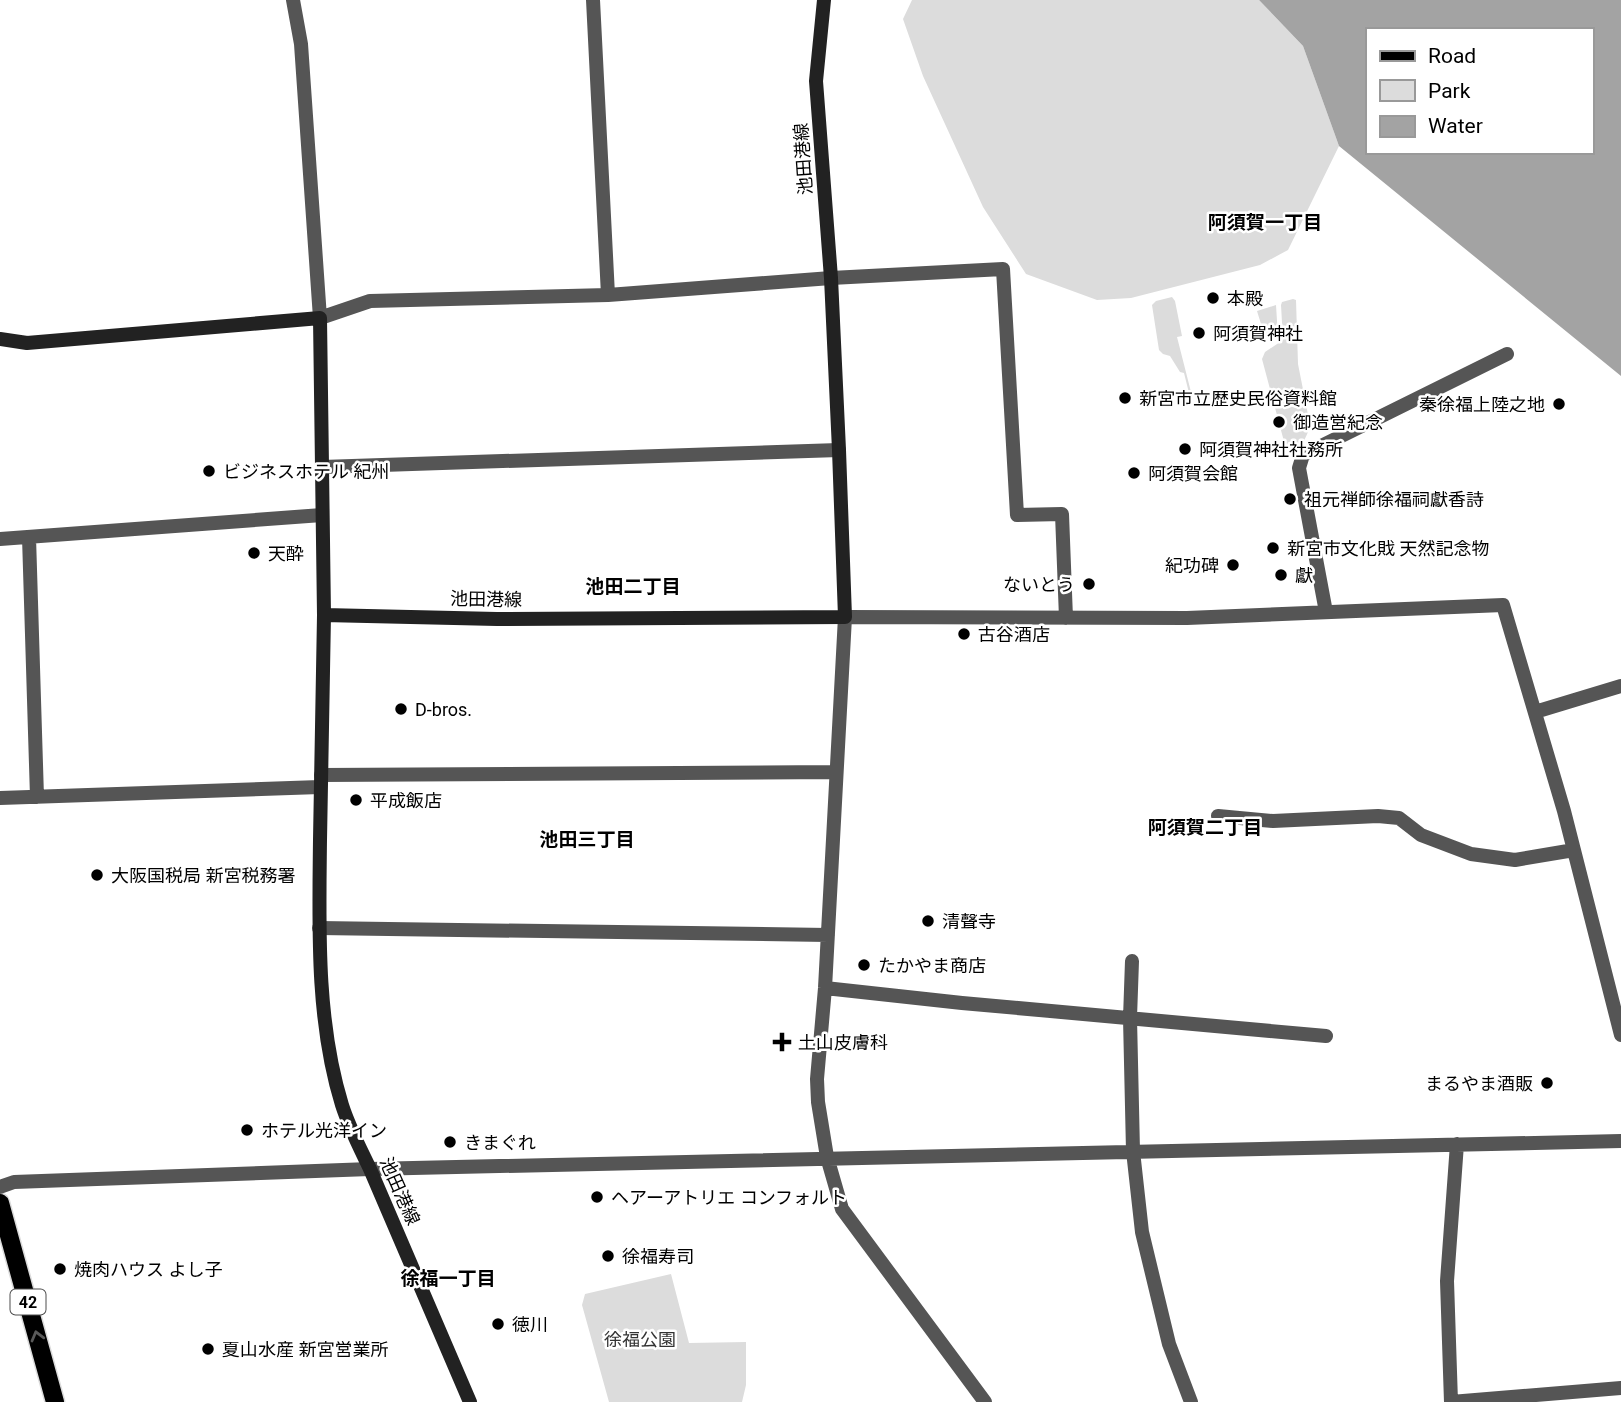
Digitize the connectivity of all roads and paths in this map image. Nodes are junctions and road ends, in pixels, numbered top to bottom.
1 (293, 0) edge
2 (593, 0) edge
3 (824, 0) edge
4 (831, 278) junction
5 (608, 295) junction
6 (320, 318) junction
7 (0, 339) edge
8 (1507, 354) dead end
9 (839, 450) junction
10 (322, 467) junction
11 (322, 515) junction
12 (29, 537) junction
13 (0, 539) edge
14 (1325, 612) junction
15 (324, 615) junction
16 (845, 617) junction
17 (1066, 618) junction
18 (1621, 686) edge
19 (1535, 712) junction
20 (836, 772) junction
21 (321, 781) junction
22 (37, 797) junction
23 (0, 798) edge
24 (1217, 816) dead end
25 (1574, 849) junction
26 (319, 928) junction
27 (828, 935) junction
28 (1132, 961) dead end
29 (825, 988) junction
30 (1130, 1018) junction
31 (1621, 1035) edge
32 (1326, 1037) dead end
33 (1621, 1141) edge
34 (1458, 1144) junction
35 (1133, 1151) junction
36 (827, 1157) junction
37 (370, 1169) junction
38 (0, 1187) edge
39 (0, 1203) edge
40 (1621, 1388) edge
41 (55, 1402) edge
42 (470, 1402) edge
43 (985, 1402) edge
44 (1191, 1402) edge

1 - 6 street
2 - 5 street
3 - 4 main road, 池田港線
4 - 5 street
4 - 9 main road, 池田港線
4 - 17 street
5 - 6 street
6 - 7 main road
6 - 10 main road
8 - 14 street
9 - 10 street
9 - 16 main road, 池田港線
10 - 11 main road
11 - 12 street
11 - 15 main road
12 - 13 street
12 - 22 street
14 - 17 street
14 - 19 street
15 - 16 main road, 池田港線
15 - 21 main road, 池田港線
16 - 17 street
16 - 20 street
18 - 19 street
19 - 25 street
20 - 21 street
20 - 27 street
21 - 22 street
21 - 26 main road, 池田港線
22 - 23 street
24 - 25 street
25 - 31 street
26 - 27 street
26 - 37 main road, 池田港線
27 - 29 street
28 - 30 street
29 - 30 street
29 - 36 street
30 - 32 street
30 - 35 street
33 - 34 street
34 - 35 street
34 - 40 street
35 - 36 street
35 - 44 street
36 - 37 street
36 - 43 street
37 - 38 street
37 - 42 main road, 池田港線
41 -> 39 main road, 42

